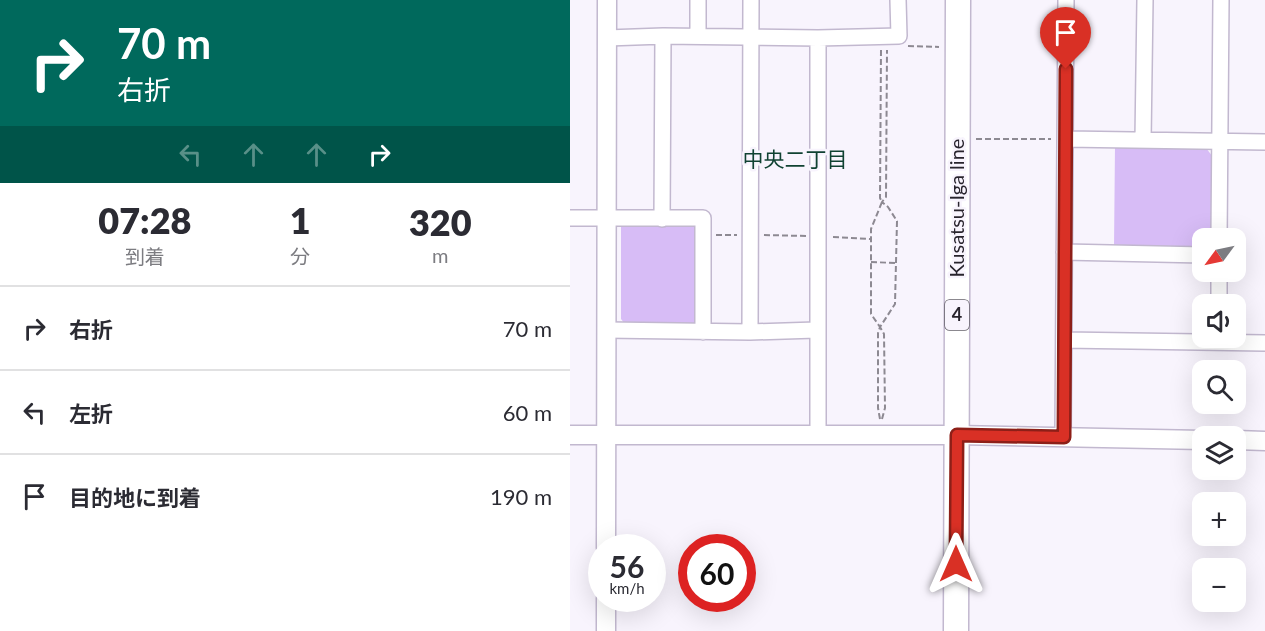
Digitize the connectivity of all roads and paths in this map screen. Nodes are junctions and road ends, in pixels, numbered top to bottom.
1 (607, 0) edge
2 (698, 0) edge
3 (751, 0) edge
4 (898, 0) edge
5 (958, 0) edge
6 (1066, 0) edge
7 (1145, 0) edge
8 (1221, 0) edge
9 (663, 36) junction
10 (698, 36) junction
11 (891, 36) junction
12 (750, 37) junction
13 (607, 38) junction
14 (818, 38) junction
15 (946, 47) dead end
16 (968, 139) dead end
17 (1066, 139) junction
18 (1143, 140) junction
19 (1220, 141) junction
20 (1265, 142) edge
21 (882, 202) junction
22 (570, 218) edge
23 (606, 218) junction
24 (662, 219) junction
25 (1219, 228) edge
26 (818, 237) junction
27 (871, 239) junction
28 (1064, 252) junction
29 (1192, 255) edge
30 (871, 262) junction
31 (896, 263) junction
32 (880, 327) junction
33 (606, 330) junction
34 (816, 330) junction
35 (703, 332) junction
36 (750, 332) junction
37 (1064, 340) junction
38 (1192, 340) edge
39 (1246, 342) edge
40 (1265, 343) edge
41 (570, 435) edge
42 (818, 435) junction
43 (957, 435) junction
44 (606, 436) junction
45 (1064, 437) junction
46 (1192, 440) edge
47 (1246, 440) edge
48 (1265, 441) edge
49 (606, 534) edge
50 (606, 612) edge
51 (606, 631) edge
52 (956, 631) edge

1 - 13 street
2 - 10 street
3 - 12 street
4 - 11 street
5 - 43 main road, Kusatsu-Iga line / 4
6 - 17 street
7 - 18 street
8 - 19 street
9 - 10 street
9 - 13 street
9 - 24 street
10 - 12 street
11 - 14 street
11 - 15 path
11 - 21 path
11 - 21 path
12 - 14 street
12 - 36 street
13 - 23 street
14 - 26 street
16 - 17 path
17 - 18 street
17 - 28 street
18 - 19 street
19 - 20 street
19 - 25 street
21 - 27 path
21 - 31 path
22 - 23 street
23 - 24 street
23 - 33 street
24 - 35 street
26 - 27 path
26 - 34 street
27 - 30 path
28 - 29 street
28 - 37 street
30 - 31 path
30 - 32 path
31 - 32 path
32 - 32 path
33 - 35 street
33 - 44 street
34 - 36 street
34 - 42 street
35 - 36 street
37 - 38 street
37 - 45 street
39 - 40 street
41 - 44 street
42 - 43 street
42 - 44 street
43 - 45 street
43 - 52 main road, Kusatsu-Iga line / 4
44 - 49 street
45 - 46 street
47 - 48 street
50 - 51 street

